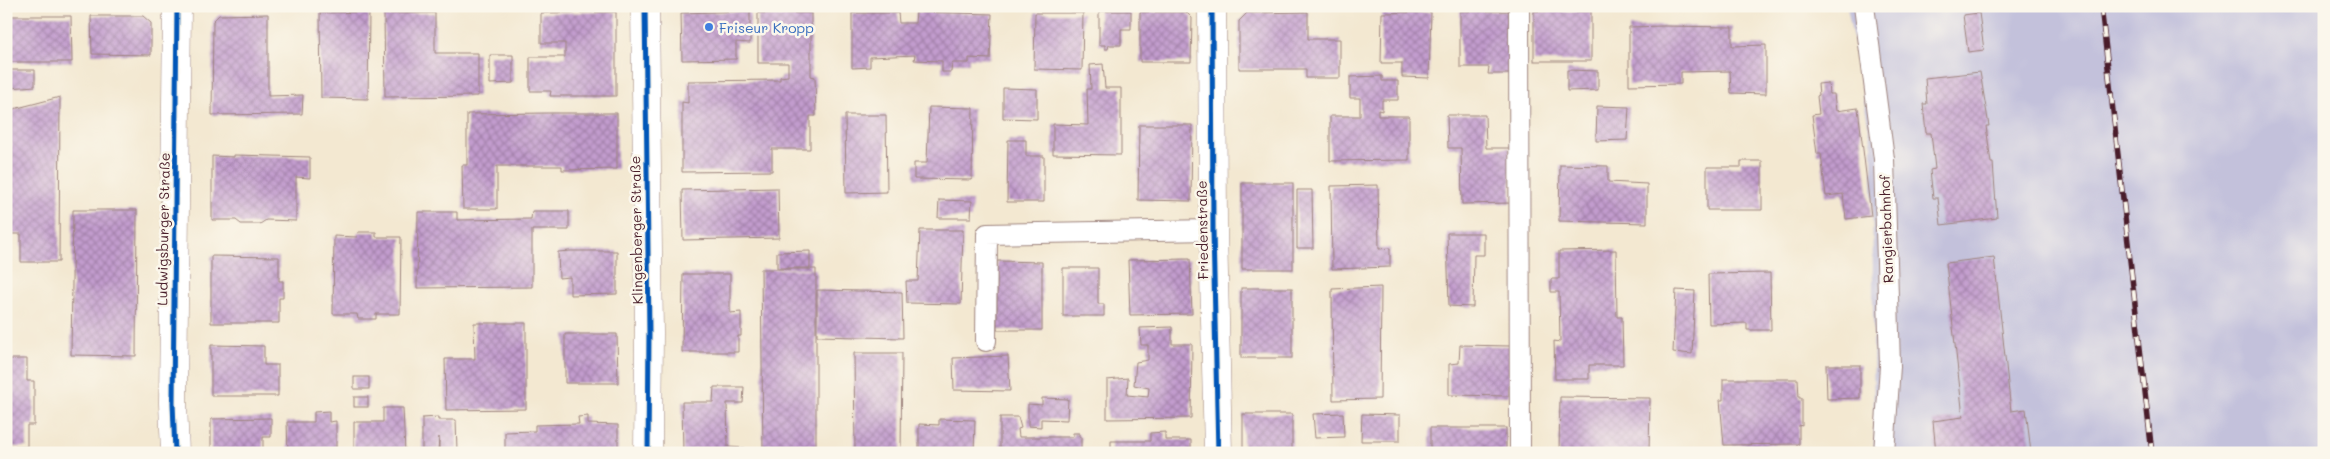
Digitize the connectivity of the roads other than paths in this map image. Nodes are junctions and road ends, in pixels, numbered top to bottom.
1 (177, 6) edge
2 (645, 6) edge
3 (1212, 6) edge
4 (1519, 6) edge
5 (1864, 6) edge
6 (1213, 230) junction
7 (986, 341) dead end
8 (175, 453) edge
9 (648, 453) edge
10 (1218, 453) edge
11 (1520, 453) edge
12 (1884, 453) edge

1 - 8 street, Ludwigsburger Straße
2 - 9 street, Klingenberger Straße
3 - 6 street, Friedenstraße
4 - 11 lane
5 - 12 lane, Rangierbahnhof
6 - 7 lane, Friedenstraße
6 - 10 street, Friedenstraße

